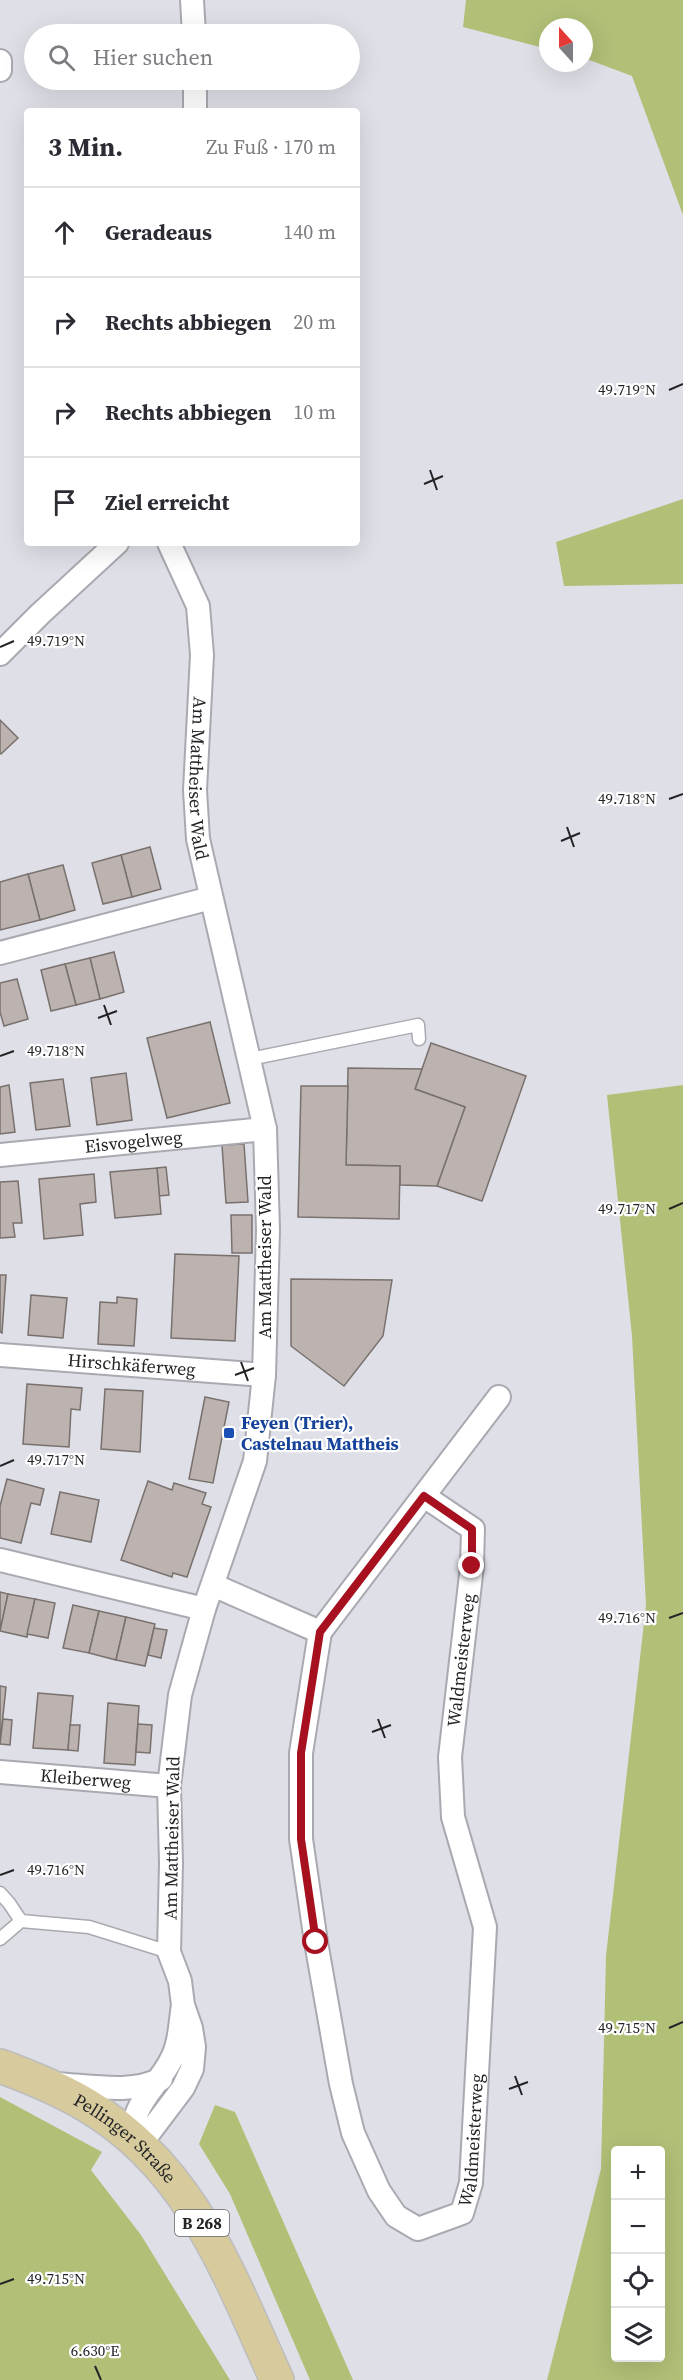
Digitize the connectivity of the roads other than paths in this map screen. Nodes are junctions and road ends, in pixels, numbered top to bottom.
1 (192, 0) edge
2 (193, 24) edge
3 (0, 61) edge
4 (0, 70) edge
5 (195, 90) edge
6 (195, 108) edge
7 (114, 546) edge
8 (170, 546) edge
9 (0, 654) edge
10 (211, 898) junction
11 (0, 953) edge
12 (419, 1039) dead end
13 (250, 1059) junction
14 (265, 1129) junction
15 (0, 1155) edge
16 (0, 1355) edge
17 (264, 1375) junction
18 (499, 1397) dead end
19 (424, 1496) junction
20 (0, 1560) edge
21 (213, 1585) junction
22 (204, 1609) junction
23 (320, 1632) junction
24 (0, 1772) edge
25 (169, 1786) junction
26 (0, 1893) edge
27 (21, 1921) junction
28 (0, 1939) edge
29 (169, 1952) junction
30 (183, 2006) junction
31 (0, 2066) edge
32 (161, 2079) junction
33 (43, 2083) junction
34 (140, 2145) junction
35 (277, 2380) edge

1 - 2 street
3 - 4 street
5 - 6 street
7 - 9 street
8 - 10 street, Am Mattheiser Wald
10 - 11 street
10 - 13 street, Am Mattheiser Wald
12 - 13 lane
13 - 14 street, Am Mattheiser Wald
14 - 15 street, Eisvogelweg
14 - 17 street, Am Mattheiser Wald
16 - 17 street, Hirschkäferweg
17 - 21 street, Am Mattheiser Wald
18 - 19 street, Waldmeisterweg
19 - 23 street, Waldmeisterweg
19 - 23 street, Waldmeisterweg
20 - 22 street
21 - 22 street, Am Mattheiser Wald
21 - 23 street
22 - 25 street, Am Mattheiser Wald
24 - 25 street, Kleiberweg
25 - 29 street, Am Mattheiser Wald
26 - 27 lane
27 - 28 lane
27 - 29 lane
29 - 30 street, Am Mattheiser Wald
30 - 32 street, Am Mattheiser Wald
30 - 34 street, Am Mattheiser Wald
31 - 33 main road, Pellinger Straße / B 268
32 - 33 street
32 - 34 street, Am Mattheiser Wald
33 - 34 main road, Pellinger Straße / B 268
34 - 35 main road, Pellinger Straße / B 268

